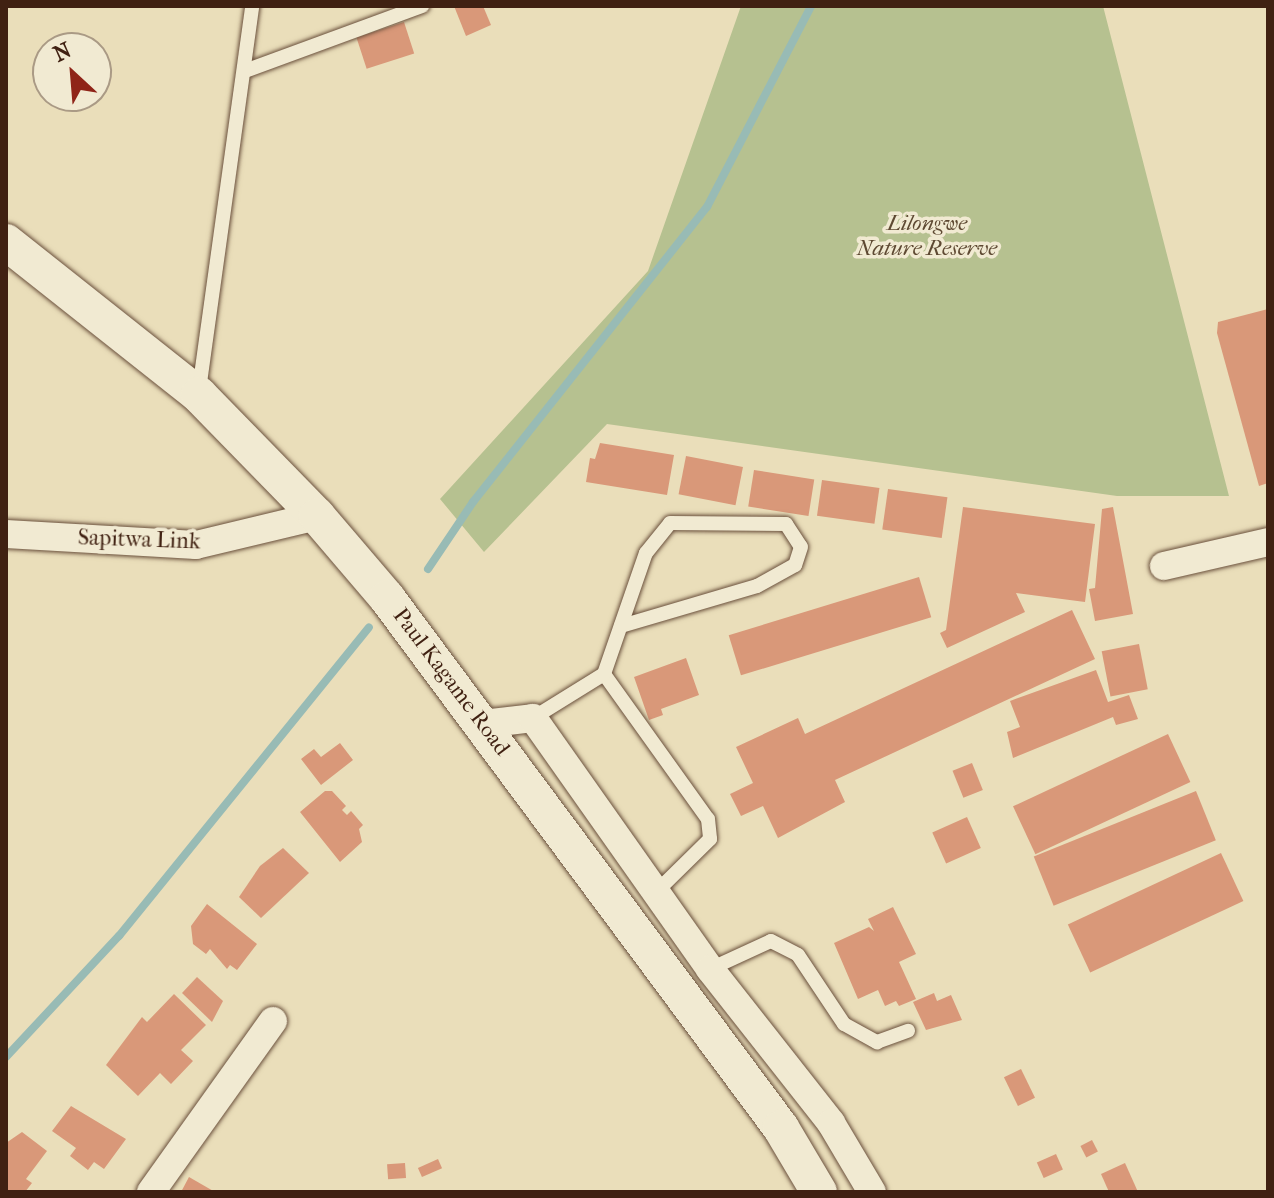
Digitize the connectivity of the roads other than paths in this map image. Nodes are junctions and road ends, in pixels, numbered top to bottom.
1 (252, 6) edge
2 (422, 6) edge
3 (245, 71) junction
4 (6, 242) edge
5 (199, 395) junction
6 (317, 516) junction
7 (6, 534) edge
8 (1268, 542) edge
9 (1164, 566) dead end
10 (621, 626) junction
11 (604, 674) junction
12 (533, 718) junction
13 (483, 724) junction
14 (655, 893) junction
15 (710, 969) junction
16 (273, 1021) dead end
17 (908, 1031) dead end
18 (151, 1192) edge
19 (819, 1192) edge
20 (872, 1192) edge

1 - 3 lane
2 - 3 lane
3 - 5 lane
4 - 5 street, Paul Kagame Road
5 - 6 street, Paul Kagame Road
6 - 7 street, Sapitwa Link
6 - 13 street, Paul Kagame Road
8 - 9 street
10 - 10 lane
10 - 11 lane
11 - 12 lane
11 - 14 lane
12 - 13 street
12 - 14 street
13 - 19 street, Paul Kagame Road
14 - 15 street
15 - 17 lane
15 - 20 street
16 - 18 street

